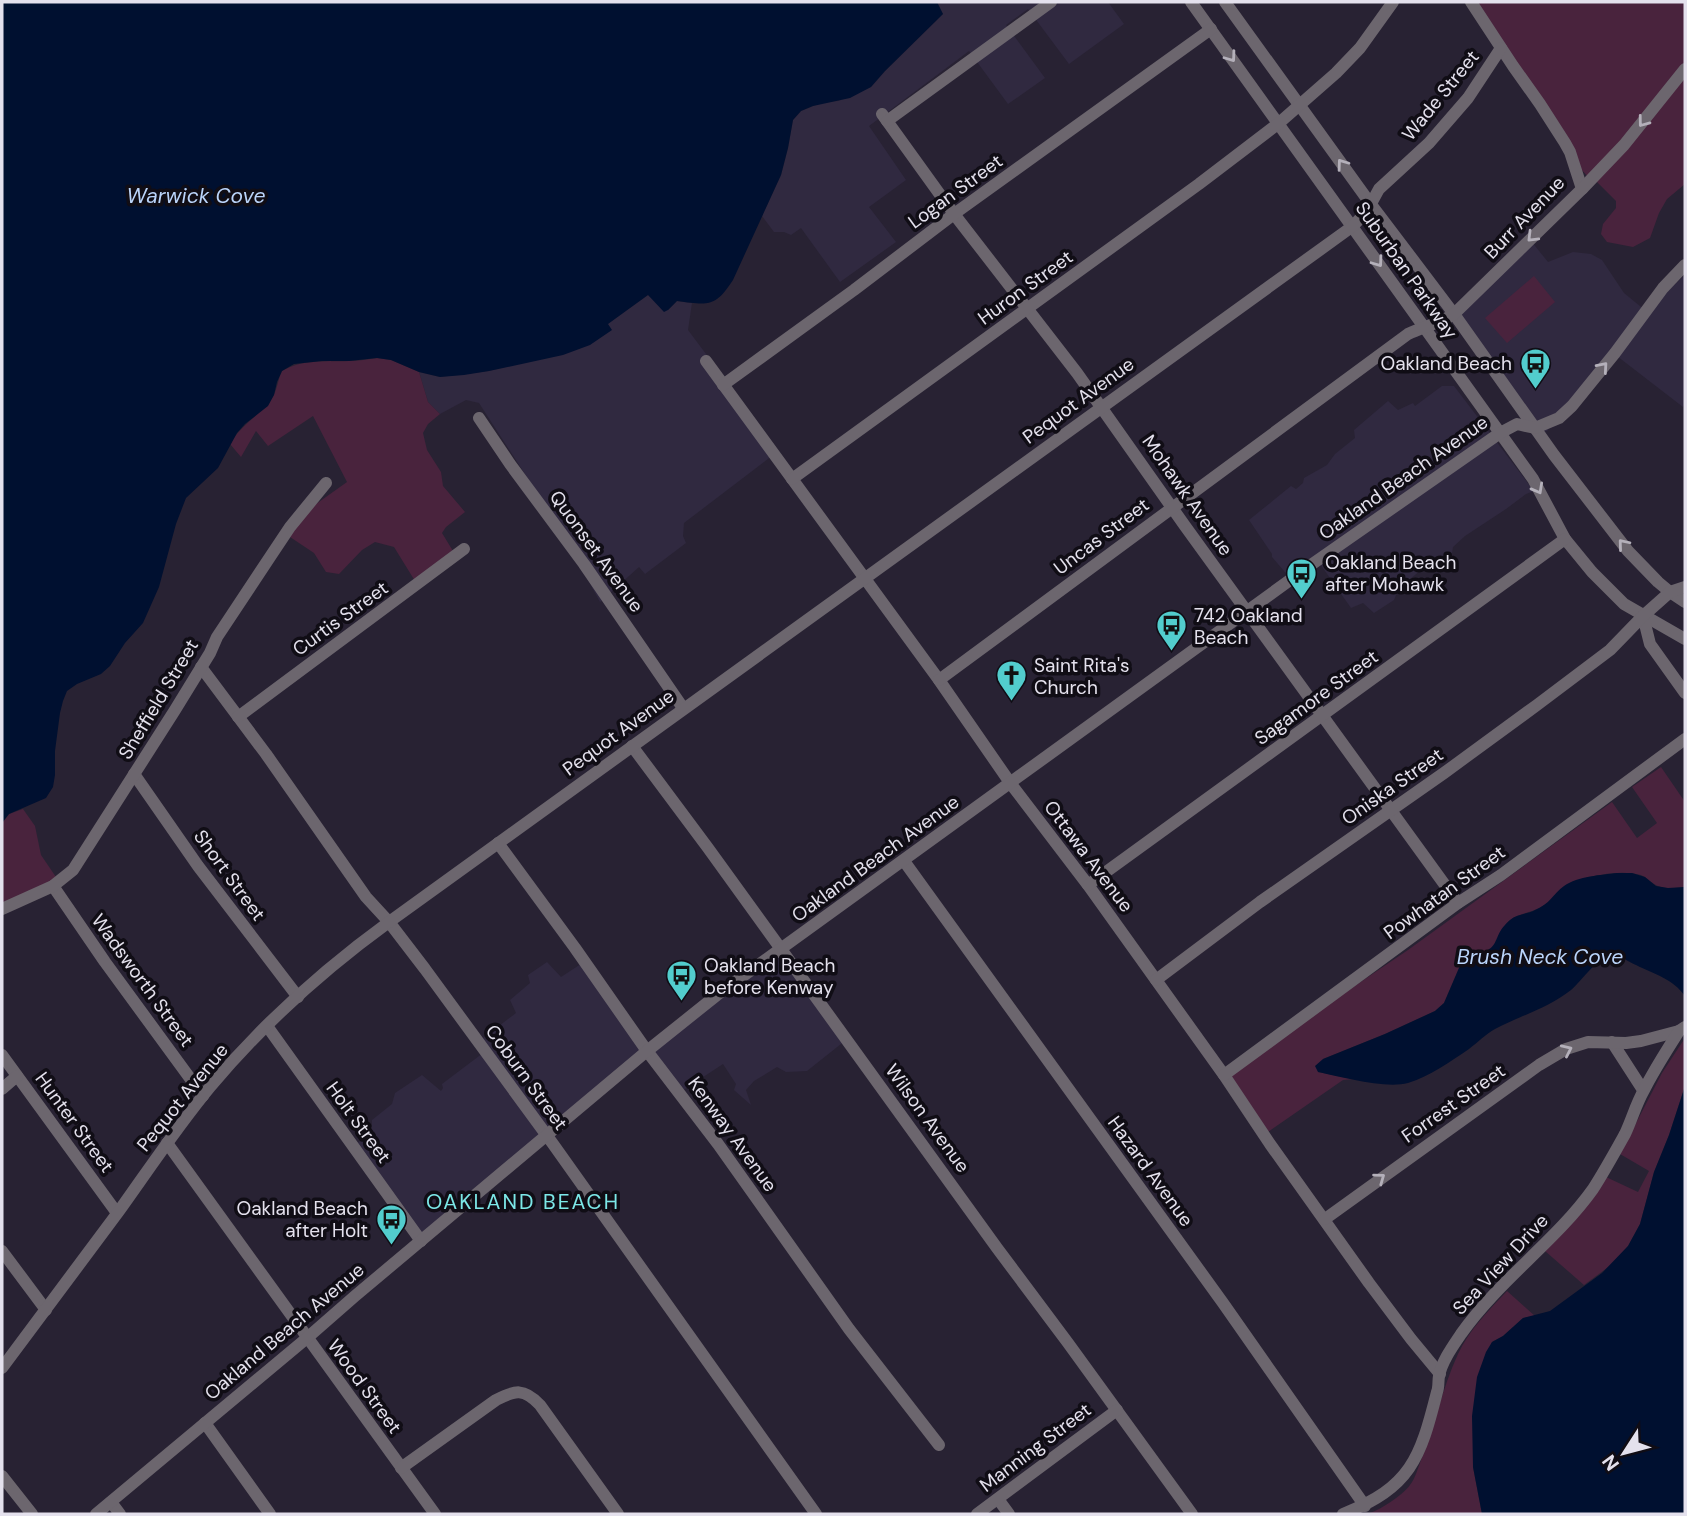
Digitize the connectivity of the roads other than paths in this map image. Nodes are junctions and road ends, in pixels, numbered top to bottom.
1 (1051, 2) edge
2 (1191, 2) edge
3 (1393, 2) edge
4 (1471, 2) edge
5 (1229, 3) edge
6 (1211, 29) junction
7 (1501, 48) junction
8 (1685, 69) edge
9 (1300, 105) junction
10 (1279, 124) junction
11 (1582, 190) junction
12 (1370, 203) junction
13 (954, 214) junction
14 (1353, 226) junction
15 (1685, 265) edge
16 (1028, 309) junction
17 (1454, 314) junction
18 (1424, 327) junction
19 (706, 361) dead end
20 (723, 385) junction
21 (1101, 407) junction
22 (479, 418) dead end
23 (1535, 428) junction
24 (1500, 433) junction
25 (792, 479) junction
26 (326, 483) dead end
27 (1172, 506) junction
28 (1565, 539) junction
29 (464, 550) dead end
30 (864, 579) junction
31 (1685, 587) edge
32 (1670, 592) junction
33 (1685, 602) edge
34 (1248, 611) junction
35 (1643, 616) junction
36 (1685, 639) edge
37 (201, 667) junction
38 (939, 680) junction
39 (1685, 693) edge
40 (683, 708) junction
41 (238, 717) junction
42 (1322, 717) junction
43 (1685, 739) edge
44 (632, 746) junction
45 (134, 774) junction
46 (1011, 784) junction
47 (1391, 810) junction
48 (498, 843) junction
49 (904, 861) junction
50 (53, 886) junction
51 (1088, 886) junction
52 (1458, 903) junction
53 (2, 909) edge
54 (389, 922) junction
55 (782, 950) junction
56 (1156, 980) junction
57 (299, 997) junction
58 (267, 1026) junction
59 (1682, 1029) edge
60 (1612, 1042) junction
61 (647, 1051) junction
62 (2, 1055) edge
63 (1224, 1075) junction
64 (17, 1076) junction
65 (2, 1089) edge
66 (1643, 1090) junction
67 (203, 1096) junction
68 (547, 1136) junction
69 (167, 1143) junction
70 (117, 1213) junction
71 (1325, 1219) junction
72 (421, 1241) junction
73 (2, 1251) edge
74 (46, 1310) junction
75 (307, 1338) junction
76 (2, 1368) edge
77 (1440, 1374) junction
78 (1116, 1410) junction
79 (205, 1423) junction
80 (939, 1445) dead end
81 (401, 1468) junction
82 (2, 1476) edge
83 (998, 1499) junction
84 (111, 1502) junction
85 (1365, 1506) junction
86 (32, 1514) edge
87 (96, 1514) edge
88 (120, 1514) edge
89 (270, 1514) edge
90 (435, 1514) edge
91 (618, 1514) edge
92 (816, 1514) edge
93 (977, 1514) edge
94 (1009, 1514) edge
95 (1192, 1514) edge
96 (1343, 1514) edge

1 - 13 street, Mohawk Avenue
2 - 6 street, Suburban Parkway
3 - 9 street, Huron Street
4 - 7 street, Burr Avenue
5 - 9 street, Suburban Parkway
6 -> 10 street, Suburban Parkway
6 - 13 street, Logan Street
7 - 11 street, Burr Avenue
7 - 12 street, Wade Street
8 -> 11 street
9 - 10 street, Huron Street
12 -> 9 street, Suburban Parkway
10 - 14 street, Suburban Parkway
10 - 16 street, Huron Street
11 -> 17 street, Burr Avenue
12 - 14 street, Wade Street
12 - 17 street, Suburban Parkway
13 - 16 street, Mohawk Avenue
13 - 20 street, Logan Street
14 -> 18 street, Suburban Parkway
14 - 21 street, Pequot Avenue
23 -> 15 street, Oakland Beach Avenue
16 - 21 street, Mohawk Avenue
16 - 25 street, Huron Street
17 - 18 street, Burr Avenue
17 - 23 street, Suburban Parkway
18 - 24 street, Suburban Parkway
18 - 27 street, Uncas Street
19 - 20 street, Ottawa Avenue
20 - 25 street, Ottawa Avenue
21 - 27 street, Mohawk Avenue
21 - 30 street, Pequot Avenue
22 - 40 street, Quonset Avenue
23 - 24 street, Oakland Beach Avenue
32 -> 23 street, Suburban Parkway
24 -> 28 street, Suburban Parkway
24 - 34 street, Oakland Beach Avenue
25 - 30 street, Ottawa Avenue
26 - 37 street, Sheffield Street
27 - 34 street, Mohawk Avenue
27 - 38 street, Uncas Street
28 - 35 street, Suburban Parkway
28 - 42 street, Sagamore Street
29 - 41 street, Curtis Street
30 - 38 street, Ottawa Avenue
30 - 40 street, Pequot Avenue
31 - 32 street
32 - 33 street, Suburban Parkway
32 - 35 street, Oniska Street
34 - 42 street, Mohawk Avenue
34 - 46 street, Oakland Beach Avenue
35 - 36 street, Suburban Parkway
35 - 39 street
35 - 47 street, Oniska Street
37 - 41 street, Coburn Street
37 - 45 street, Sheffield Street
38 - 46 street, Ottawa Avenue
40 - 44 street, Pequot Avenue
41 - 54 street, Coburn Street
42 - 47 street, Mohawk Avenue
42 - 51 street, Sagamore Street
43 - 52 street, Powhatan Street
44 - 48 street, Pequot Avenue
44 - 55 street, Wilson Avenue
45 - 50 street, Sheffield Street
45 - 57 street, Short Street
46 - 49 street, Oakland Beach Avenue
46 - 51 street, Ottawa Avenue
47 - 52 street, Mohawk Avenue
47 - 56 street, Oniska Street
48 - 54 street, Pequot Avenue
48 - 61 street, Kenway Avenue
49 - 55 street, Oakland Beach Avenue
49 - 85 street, Hazard Avenue
50 - 53 street, Sheffield Street
50 - 67 street, Wadsworth Street
51 - 56 street, Ottawa Avenue
52 - 63 street, Powhatan Street
54 - 57 street, Pequot Avenue
54 - 68 street, Coburn Street
55 - 61 street, Oakland Beach Avenue
55 - 78 street, Wilson Avenue
56 - 63 street, Ottawa Avenue
57 - 58 street, Pequot Avenue
58 - 67 street, Pequot Avenue
58 - 72 street, Holt Street
59 - 60 street, Forrest Street
59 - 66 street, Sea View Drive
60 - 66 street
71 -> 60 street, Forrest Street
61 - 68 street, Oakland Beach Avenue
61 - 80 street, Kenway Avenue
62 - 64 street, Hunter Street
63 - 71 street, Ottawa Avenue
64 - 65 street
64 - 70 street, Hunter Street
66 - 77 street, Sea View Drive
67 - 69 street, Pequot Avenue
68 - 72 street, Oakland Beach Avenue
68 - 92 street, Coburn Street
69 - 70 street, Pequot Avenue
69 - 75 street, Wood Street
70 - 74 street, Pequot Avenue
71 - 77 street, Ottawa Avenue
72 - 75 street, Oakland Beach Avenue
73 - 74 street
74 - 76 street, Pequot Avenue
75 - 79 street, Oakland Beach Avenue
75 - 81 street, Wood Street
77 - 85 street, Sea View Drive
78 - 83 street, Manning Street
78 - 95 street, Wilson Avenue
79 - 84 street, Oakland Beach Avenue
79 - 89 street
81 - 90 street, Wood Street
81 - 91 street
82 - 86 street
83 - 93 street, Manning Street
83 - 94 street
84 - 87 street, Oakland Beach Avenue
84 - 88 street
85 - 96 street, Sea View Drive

